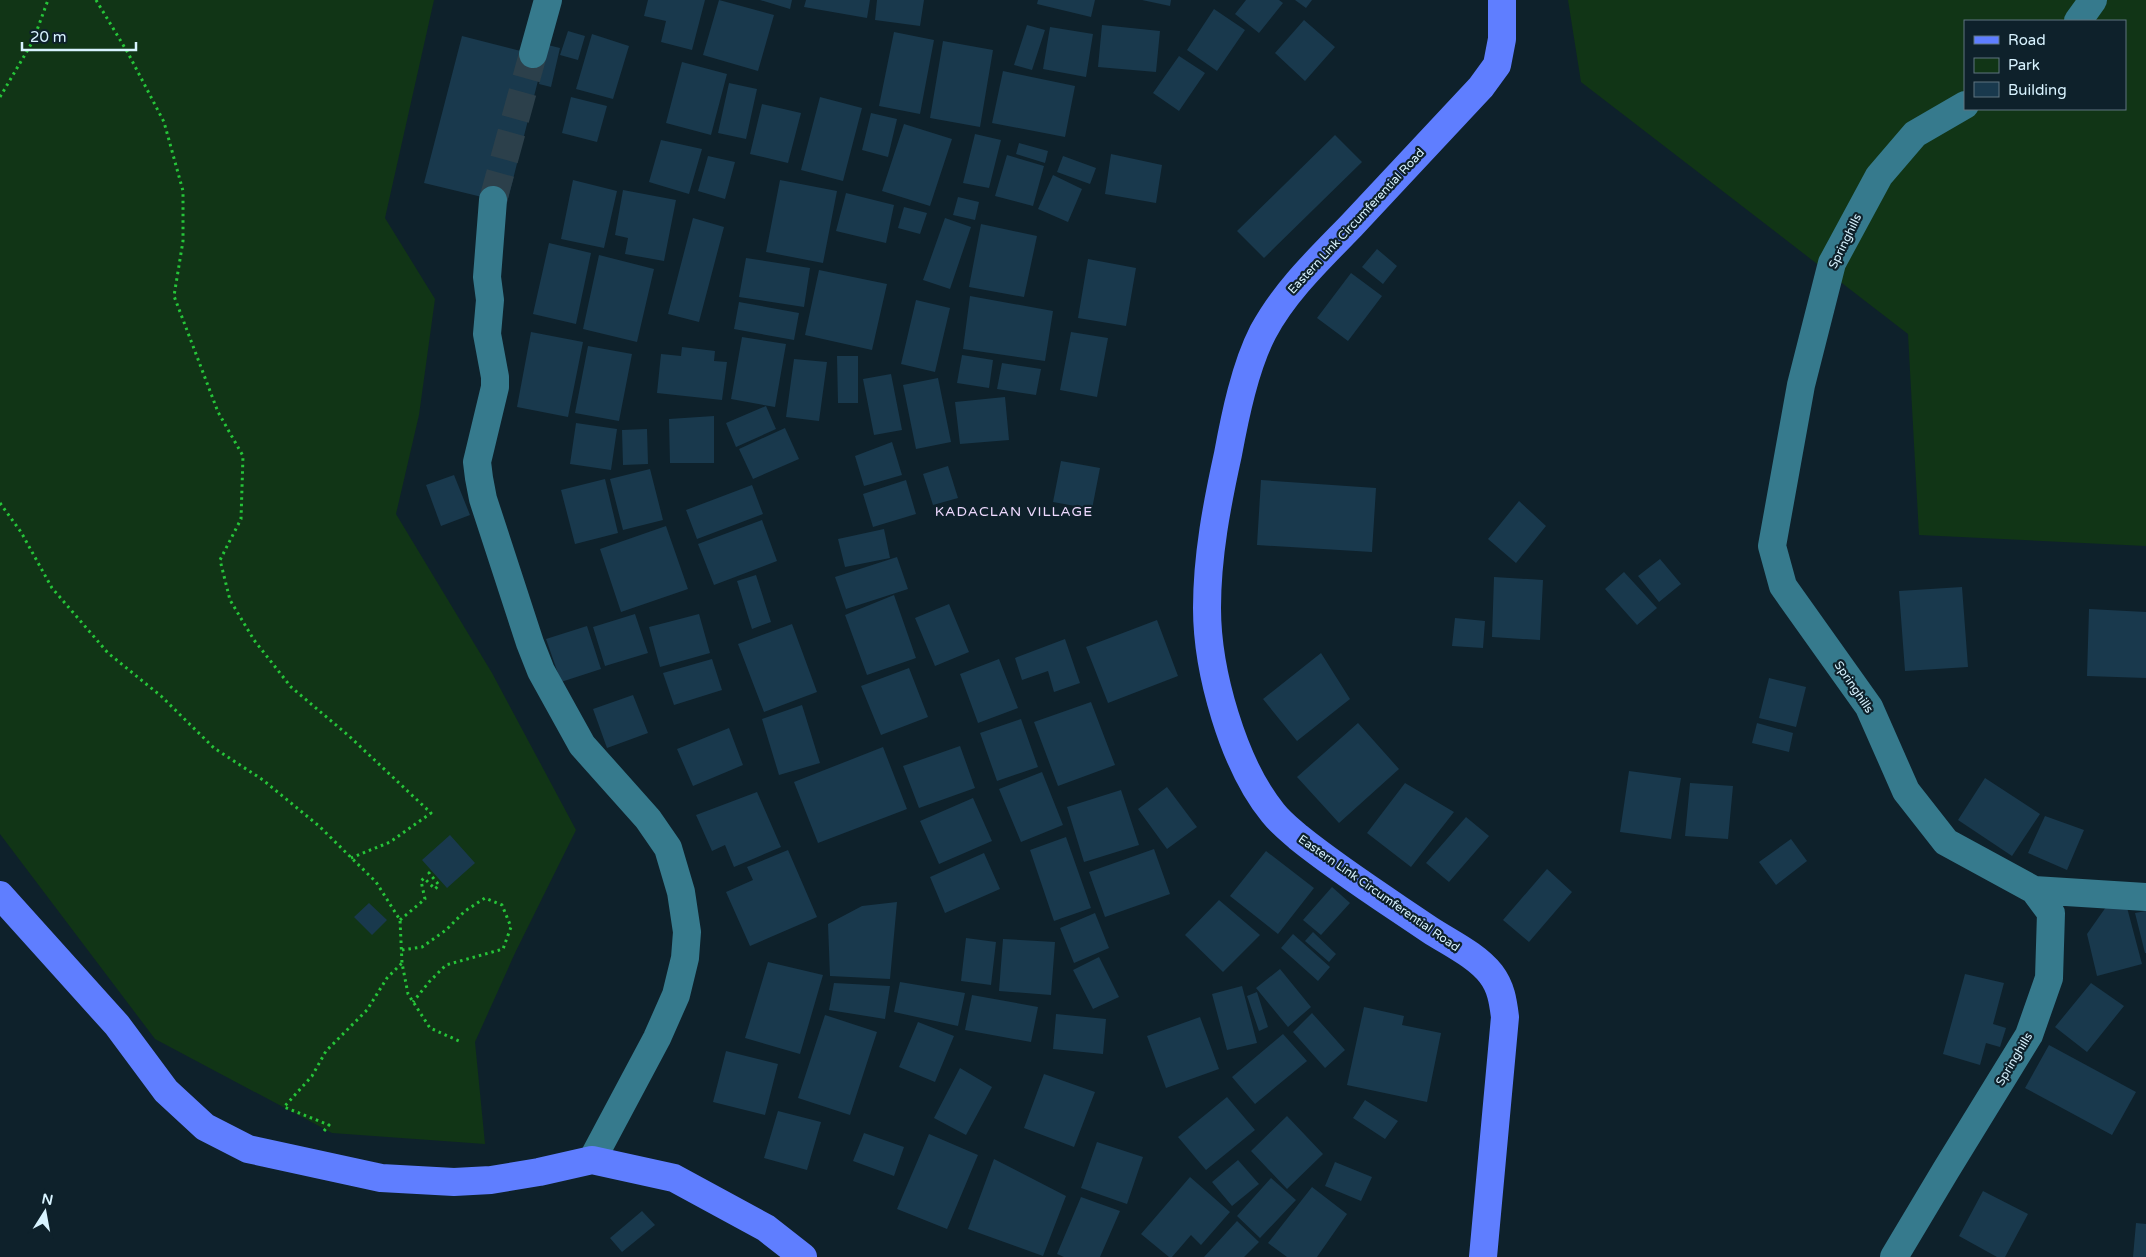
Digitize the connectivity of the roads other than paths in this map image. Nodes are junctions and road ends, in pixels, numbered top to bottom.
1 (548, 0) edge
2 (1502, 0) edge
3 (2094, 0) edge
4 (2079, 20) edge
5 (533, 54) tunnel mouth
6 (1964, 106) edge
7 (493, 200) tunnel mouth
8 (2034, 890) junction
9 (0, 895) edge
10 (2146, 897) edge
11 (592, 1160) junction
12 (804, 1257) edge
13 (1482, 1257) edge
14 (1894, 1257) edge

1 - 5 street
2 - 13 main road, Eastern Link Circumferential Road
3 - 4 street
6 - 8 street, Springhills
7 - 11 street
8 - 10 street
8 - 14 street, Springhills
9 - 11 main road
11 - 12 main road

